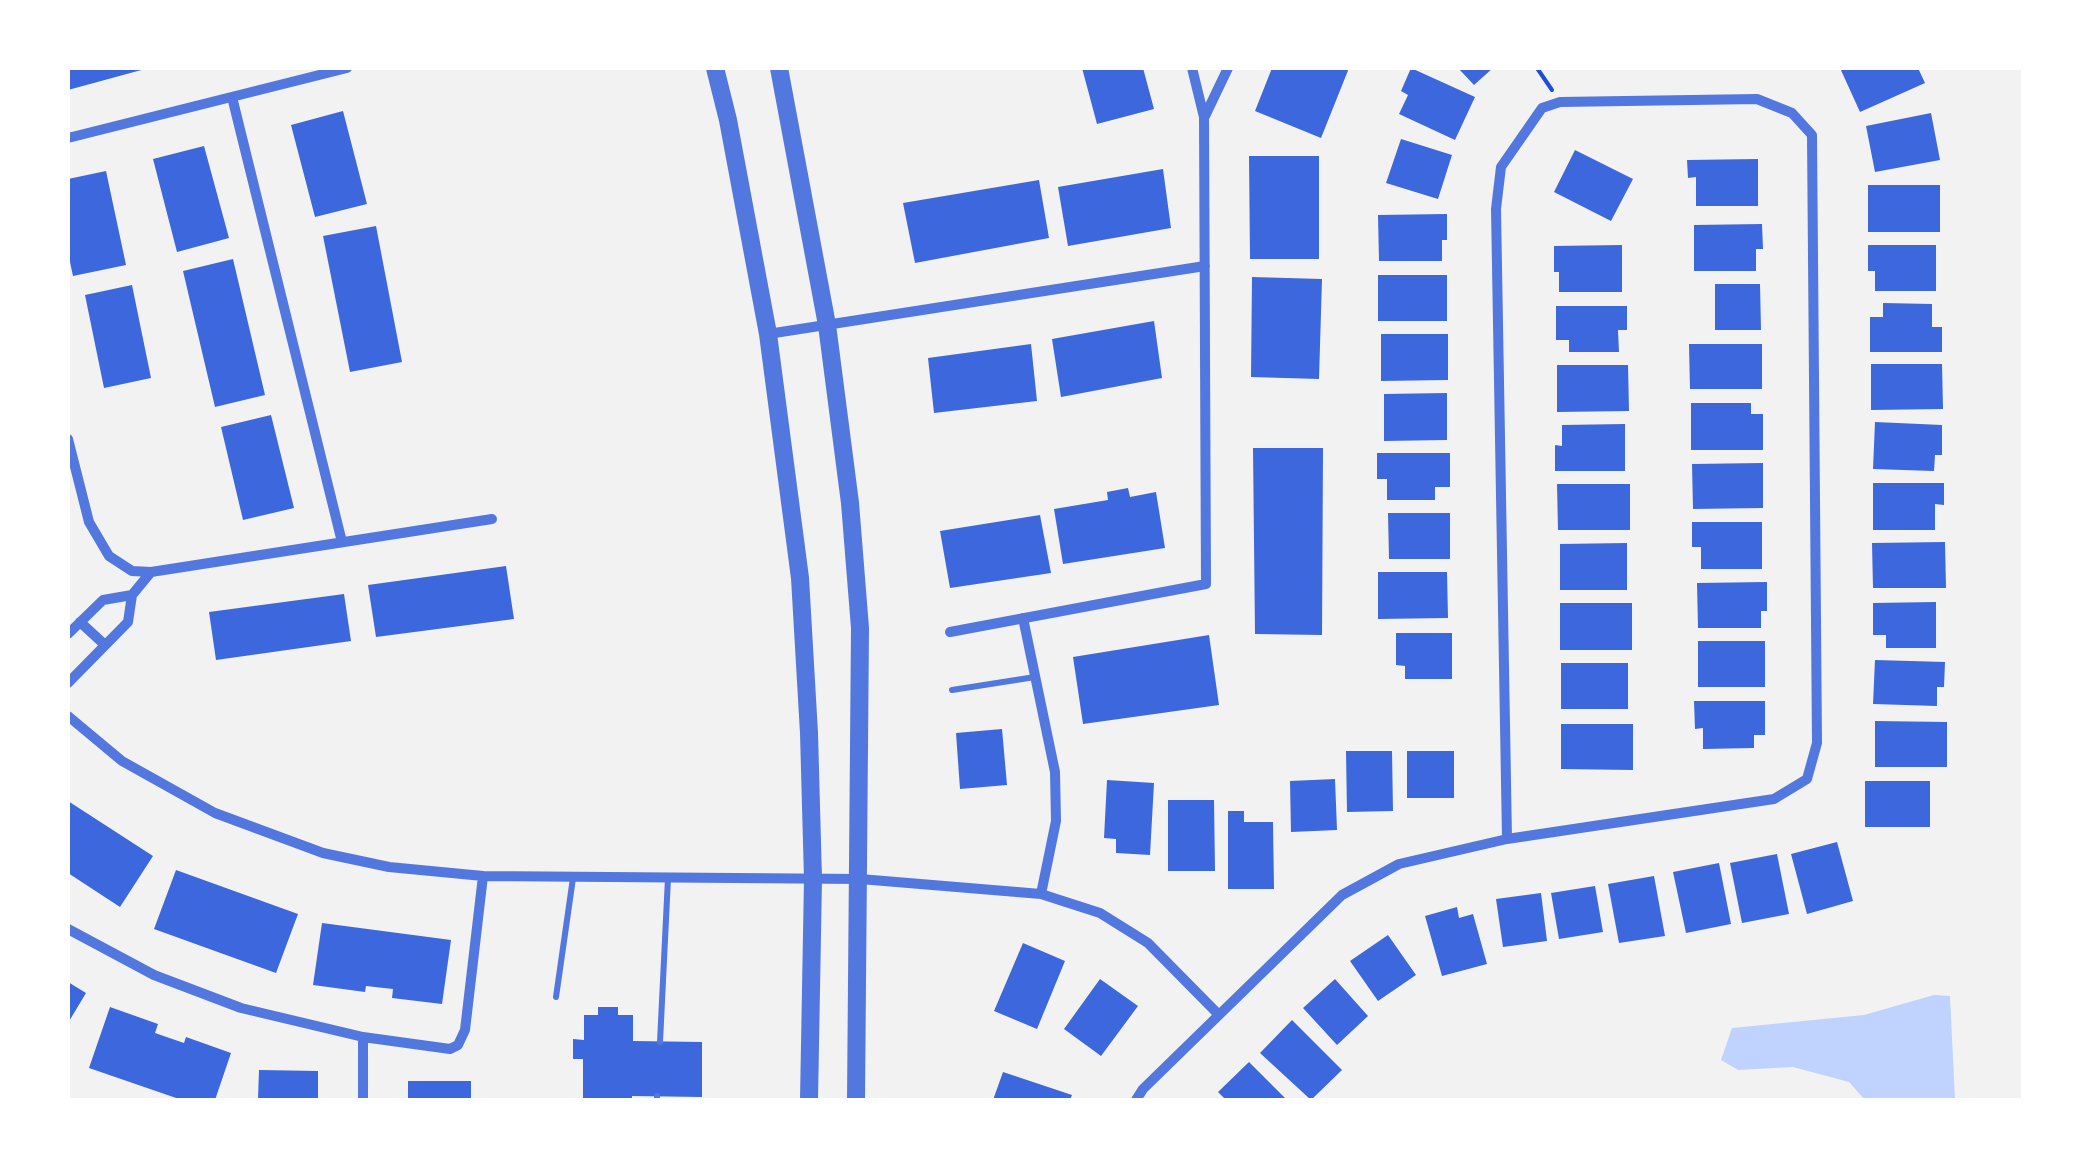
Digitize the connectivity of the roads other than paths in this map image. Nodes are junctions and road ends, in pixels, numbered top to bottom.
1 (347, 68) edge
2 (714, 68) edge
3 (779, 68) edge
4 (1192, 68) edge
5 (1228, 68) edge
6 (232, 97) junction
7 (1204, 117) junction
8 (68, 138) edge
9 (1205, 266) junction
10 (827, 325) junction
11 (768, 334) junction
12 (68, 439) edge
13 (492, 519) dead end
14 (342, 542) junction
15 (151, 572) junction
16 (132, 594) junction
17 (1023, 618) junction
18 (80, 622) junction
19 (950, 632) dead end
20 (68, 634) edge
21 (106, 645) junction
22 (1035, 677) junction
23 (68, 683) edge
24 (952, 690) dead end
25 (68, 716) edge
26 (1508, 839) junction
27 (483, 876) junction
28 (573, 876) junction
29 (668, 877) junction
30 (813, 878) junction
31 (860, 879) junction
32 (1042, 894) junction
33 (68, 929) edge
34 (556, 997) dead end
35 (1220, 1015) junction
36 (363, 1037) junction
37 (660, 1042) dead end
38 (363, 1100) edge
39 (809, 1100) edge
40 (856, 1100) edge
41 (1136, 1100) edge

1 - 6 street
2 - 11 street
3 - 10 street
4 - 7 street
5 - 7 street
6 - 8 street
6 - 14 street
7 - 9 street
9 - 10 street
9 - 17 street
10 - 11 street
10 - 31 street
11 - 30 street
12 - 15 street
13 - 14 street
14 - 15 street
15 - 16 street
16 - 18 street
16 - 21 street
17 - 19 street
17 - 22 street
18 - 20 street
18 - 21 street
21 - 23 street
22 - 24 lane
22 - 32 street
25 - 27 street
26 - 26 street
26 - 35 street
27 - 28 street
27 - 36 street
28 - 29 street
28 - 34 lane
29 - 30 street
29 - 37 lane
30 - 31 street
30 - 39 street
31 - 32 street
31 - 40 street
32 - 35 street
33 - 36 street
35 - 41 street
36 - 38 street

